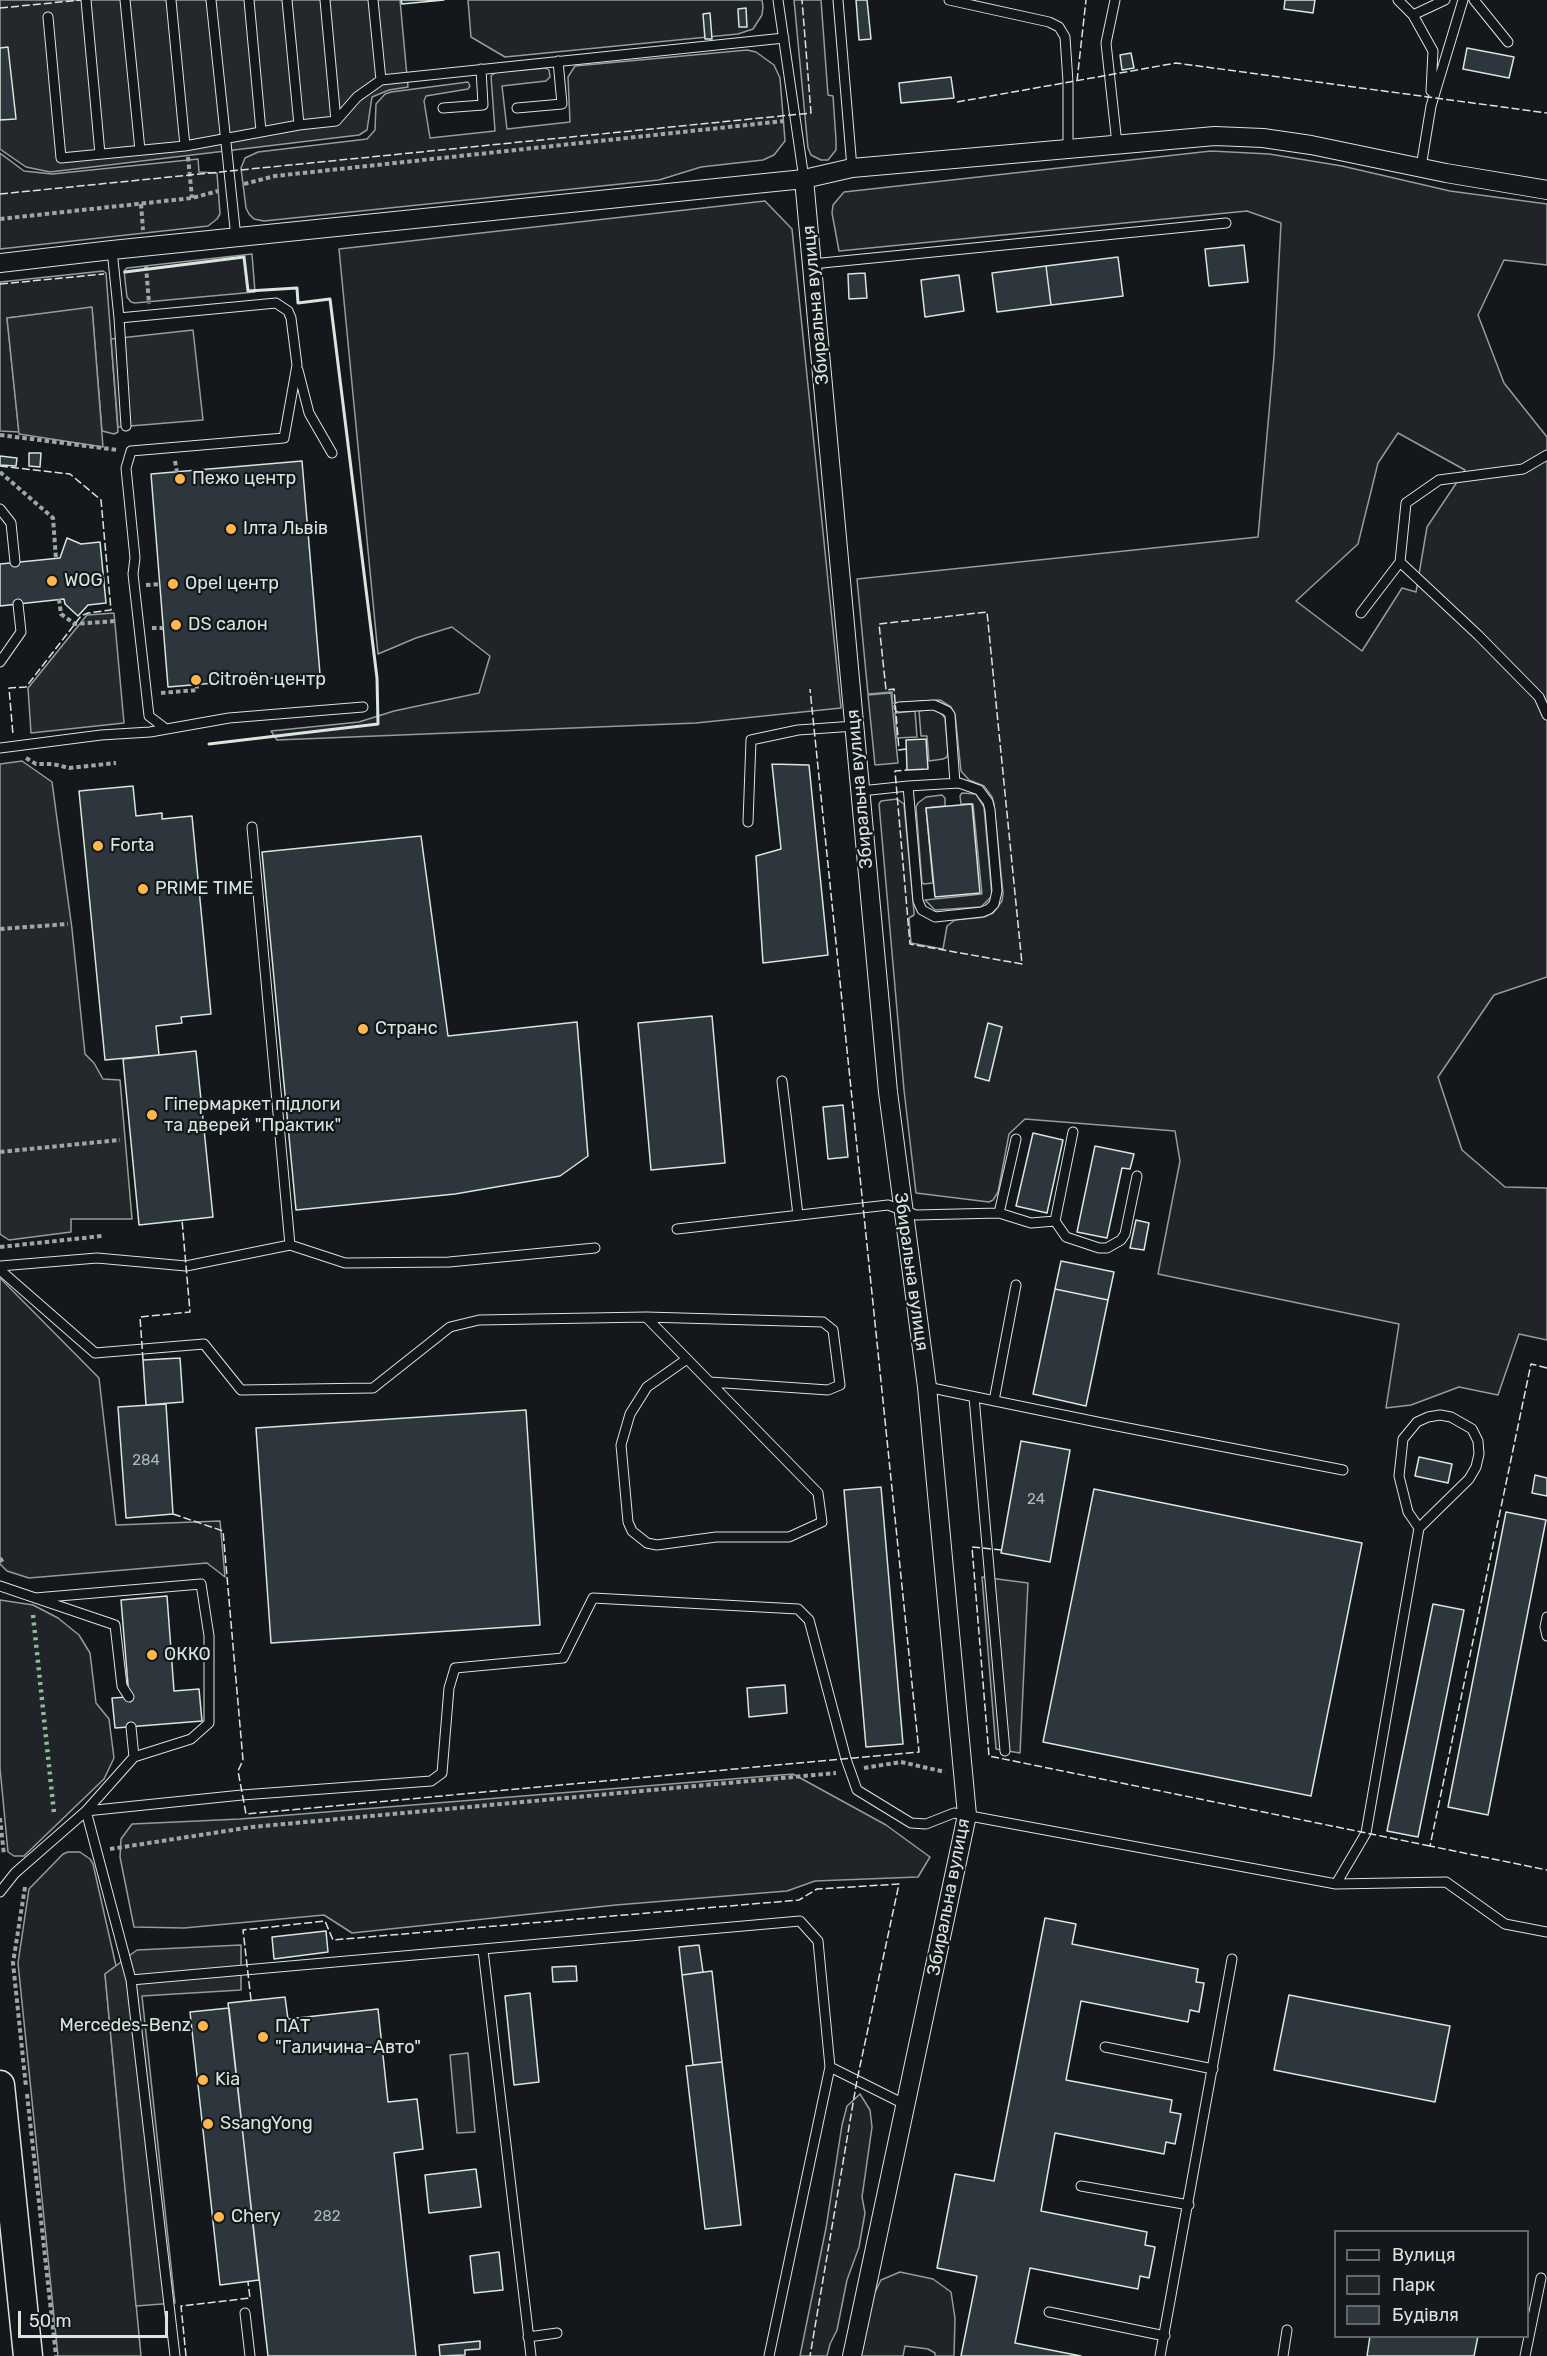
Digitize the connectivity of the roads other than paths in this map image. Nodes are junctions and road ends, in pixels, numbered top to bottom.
1 (86, 0) edge
2 (125, 0) edge
3 (171, 0) edge
4 (211, 0) edge
5 (249, 0) edge
6 (287, 0) edge
7 (325, 0) edge
8 (373, 0) edge
9 (778, 0) edge
10 (838, 0) edge
11 (949, 0) edge
12 (1114, 0) edge
13 (1398, 0) edge
14 (1445, 0) edge
15 (1463, 0) edge
16 (1474, 0) edge
17 (1413, 15) junction
18 (48, 17) dead end
19 (784, 38) junction
20 (1508, 42) dead end
21 (558, 61) junction
22 (481, 69) junction
23 (381, 80) junction
24 (1431, 106) junction
25 (443, 108) dead end
26 (517, 108) dead end
27 (336, 121) junction
28 (299, 124) junction
29 (261, 131) junction
30 (225, 138) junction
31 (1117, 144) junction
32 (185, 146) junction
33 (1068, 149) junction
34 (140, 150) junction
35 (100, 154) junction
36 (1420, 167) junction
37 (852, 168) junction
38 (804, 179) junction
39 (1547, 190) edge
40 (1226, 223) dead end
41 (236, 238) junction
42 (112, 250) junction
43 (0, 264) edge
44 (812, 264) junction
45 (119, 318) junction
46 (297, 364) junction
47 (126, 426) dead end
48 (332, 453) dead end
49 (1547, 455) edge
50 (0, 509) edge
51 (15, 562) dead end
52 (1400, 562) junction
53 (18, 604) dead end
54 (1361, 613) dead end
55 (0, 662) edge
56 (1543, 696) edge
57 (363, 707) dead end
58 (899, 707) dead end
59 (1547, 715) edge
60 (855, 726) junction
61 (166, 729) junction
62 (0, 748) edge
63 (955, 783) junction
64 (908, 786) junction
65 (861, 791) junction
66 (748, 822) dead end
67 (252, 827) dead end
68 (782, 1081) dead end
69 (1073, 1132) dead end
70 (1016, 1139) dead end
71 (1137, 1176) dead end
72 (902, 1211) junction
73 (999, 1213) junction
74 (798, 1215) junction
75 (1055, 1221) junction
76 (677, 1229) dead end
77 (290, 1245) junction
78 (595, 1248) dead end
79 (0, 1268) edge
80 (1016, 1285) dead end
81 (646, 1317) junction
82 (687, 1359) junction
83 (710, 1382) junction
84 (927, 1387) junction
85 (974, 1397) junction
86 (994, 1401) junction
87 (1342, 1470) dead end
88 (1419, 1528) junction
89 (0, 1586) edge
90 (35, 1598) junction
91 (1547, 1617) edge
92 (1547, 1636) edge
93 (129, 1697) dead end
94 (131, 1727) dead end
95 (1005, 1751) dead end
96 (134, 1757) junction
97 (86, 1811) junction
98 (967, 1815) junction
99 (1336, 1884) junction
100 (0, 1892) edge
101 (1547, 1932) edge
102 (483, 1950) junction
103 (1232, 1959) dead end
104 (131, 1980) junction
105 (1105, 2047) dead end
106 (830, 2067) junction
107 (1213, 2069) junction
108 (0, 2085) edge
109 (906, 2105) junction
110 (1081, 2186) dead end
111 (1189, 2205) junction
112 (1540, 2278) dead end
113 (1049, 2312) dead end
114 (245, 2313) dead end
115 (1287, 2330) dead end
116 (557, 2332) dead end
117 (1529, 2335) edge
118 (1165, 2336) junction
119 (528, 2337) junction
120 (1528, 2338) edge
121 (28, 2356) edge
122 (175, 2356) edge
123 (250, 2356) edge
124 (531, 2356) edge
125 (769, 2356) edge
126 (852, 2356) edge
127 (1161, 2356) edge
128 (1283, 2356) edge
129 (1525, 2356) edge

1 - 35 lane
2 - 34 lane
3 - 32 lane
4 - 30 lane
5 - 29 lane
6 - 28 lane
7 - 27 lane
8 - 23 lane
9 - 19 lane
10 - 37 lane
11 - 33 lane
12 - 31 lane
13 - 17 lane
14 - 17 lane
15 - 24 lane
16 - 20 lane
17 - 24 lane
18 - 35 lane
19 - 21 lane
19 - 38 lane
21 - 22 lane
21 - 26 lane
22 - 23 lane
22 - 25 lane
23 - 27 lane
24 - 36 lane
27 - 28 lane
28 - 29 lane
29 - 30 lane
30 - 32 lane
30 - 41 lane
31 - 33 street
31 - 36 street
32 - 34 lane
33 - 37 street
34 - 35 lane
36 - 39 street
37 - 38 street
38 - 41 street
38 - 44 street, Збиральна вулиця
40 - 44 lane
41 - 42 street
42 - 43 street
42 - 45 lane
44 - 60 street, Збиральна вулиця
45 - 46 lane
45 - 47 lane
46 - 48 lane
46 - 61 lane
49 - 52 lane
50 - 51 lane
52 - 54 lane
52 - 56 lane
53 - 55 lane
56 - 59 lane
57 - 61 lane
58 - 63 lane
60 - 65 street, Збиральна вулиця
60 - 66 lane
61 - 62 lane
63 - 64 lane
63 - 64 lane
64 - 65 lane
65 - 72 street, Збиральна вулиця
67 - 77 lane
68 - 74 lane
69 - 75 lane
70 - 73 lane
71 - 75 lane
72 - 73 lane
72 - 74 lane
72 - 84 street, Збиральна вулиця
73 - 75 lane
74 - 76 lane
77 - 78 lane
77 - 79 lane
79 - 81 lane
80 - 86 lane
81 - 82 lane
81 - 83 lane
82 - 83 lane
82 - 83 lane
84 - 85 lane
84 - 98 street, Збиральна вулиця
85 - 86 lane
85 - 95 lane
86 - 87 lane
88 - 88 lane
88 - 99 lane
89 - 90 lane
90 - 93 lane
90 - 96 lane
91 - 92 lane
94 - 96 lane
96 - 97 lane
97 - 98 lane
97 - 100 lane
97 - 104 lane
98 - 99 lane
98 - 109 street, Збиральна вулиця
99 - 101 lane
102 - 104 lane
102 - 106 lane
102 - 119 lane
103 - 107 lane
104 - 122 lane
105 - 107 lane
106 - 109 lane
106 - 125 lane
107 - 111 lane
108 - 121 main road
109 - 126 street, Збиральна вулиця
110 - 111 lane
111 - 118 lane
112 - 117 lane
113 - 118 lane
114 - 123 lane
115 - 128 lane
116 - 119 lane
118 - 127 lane
119 - 124 lane
120 - 129 lane

